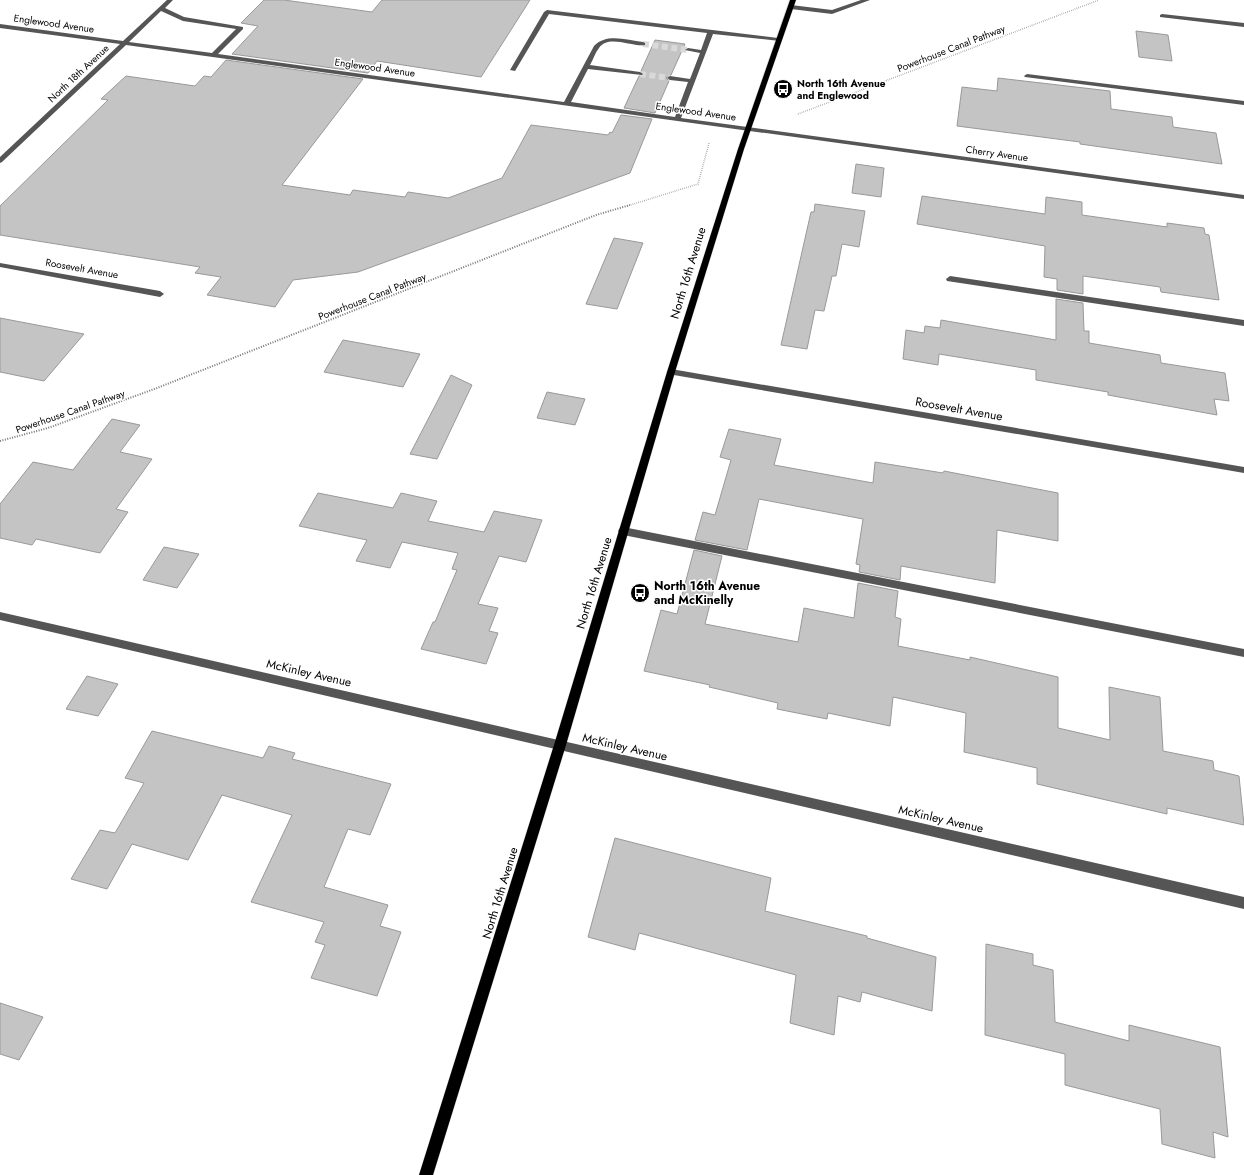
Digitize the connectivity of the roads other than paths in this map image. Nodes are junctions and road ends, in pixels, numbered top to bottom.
1 (170, 0) edge
2 (793, 0) edge
3 (867, 0) edge
4 (791, 7) junction
5 (161, 9) junction
6 (1162, 16) dead end
7 (1244, 25) edge
8 (0, 26) edge
9 (711, 32) junction
10 (778, 40) junction
11 (124, 43) junction
12 (643, 44) tunnel mouth
13 (688, 50) tunnel mouth
14 (703, 52) junction
15 (214, 55) junction
16 (587, 67) junction
17 (513, 70) dead end
18 (640, 74) tunnel mouth
19 (1027, 76) dead end
20 (670, 78) tunnel mouth
21 (692, 80) junction
22 (1244, 103) edge
23 (567, 104) junction
24 (677, 119) junction
25 (748, 129) junction
26 (0, 161) edge
27 (1244, 197) edge
28 (0, 265) edge
29 (950, 279) dead end
30 (160, 294) dead end
31 (1244, 323) edge
32 (671, 372) junction
33 (1244, 470) edge
34 (623, 531) junction
35 (0, 616) edge
36 (1244, 653) edge
37 (560, 745) junction
38 (1244, 903) edge
39 (426, 1175) edge

1 - 5 street, North 18th Avenue
2 - 4 main road, North 16th Avenue
3 - 4 street
4 - 10 main road, North 16th Avenue
5 - 11 street, North 18th Avenue
5 - 15 street
6 - 7 street
8 - 11 street, Englewood Avenue
9 - 10 street
9 - 14 street
9 - 17 street
10 - 25 main road, North 16th Avenue
11 - 15 street, Englewood Avenue
11 - 26 street, North 18th Avenue
12 - 16 street
13 - 14 street
14 - 21 street
15 - 23 street, Englewood Avenue
16 - 18 street
16 - 23 street
19 - 22 street
20 - 21 street
21 - 24 street
23 - 24 street, Englewood Avenue
24 - 25 street, Englewood Avenue
25 - 27 street, Cherry Avenue
25 - 32 main road, North 16th Avenue
28 - 30 street, Roosevelt Avenue
29 - 31 street
32 - 33 street, Roosevelt Avenue
32 - 34 main road, North 16th Avenue
34 - 36 street
34 - 37 main road, North 16th Avenue
35 - 37 street, McKinley Avenue
37 - 38 street, McKinley Avenue
37 - 39 main road, North 16th Avenue

